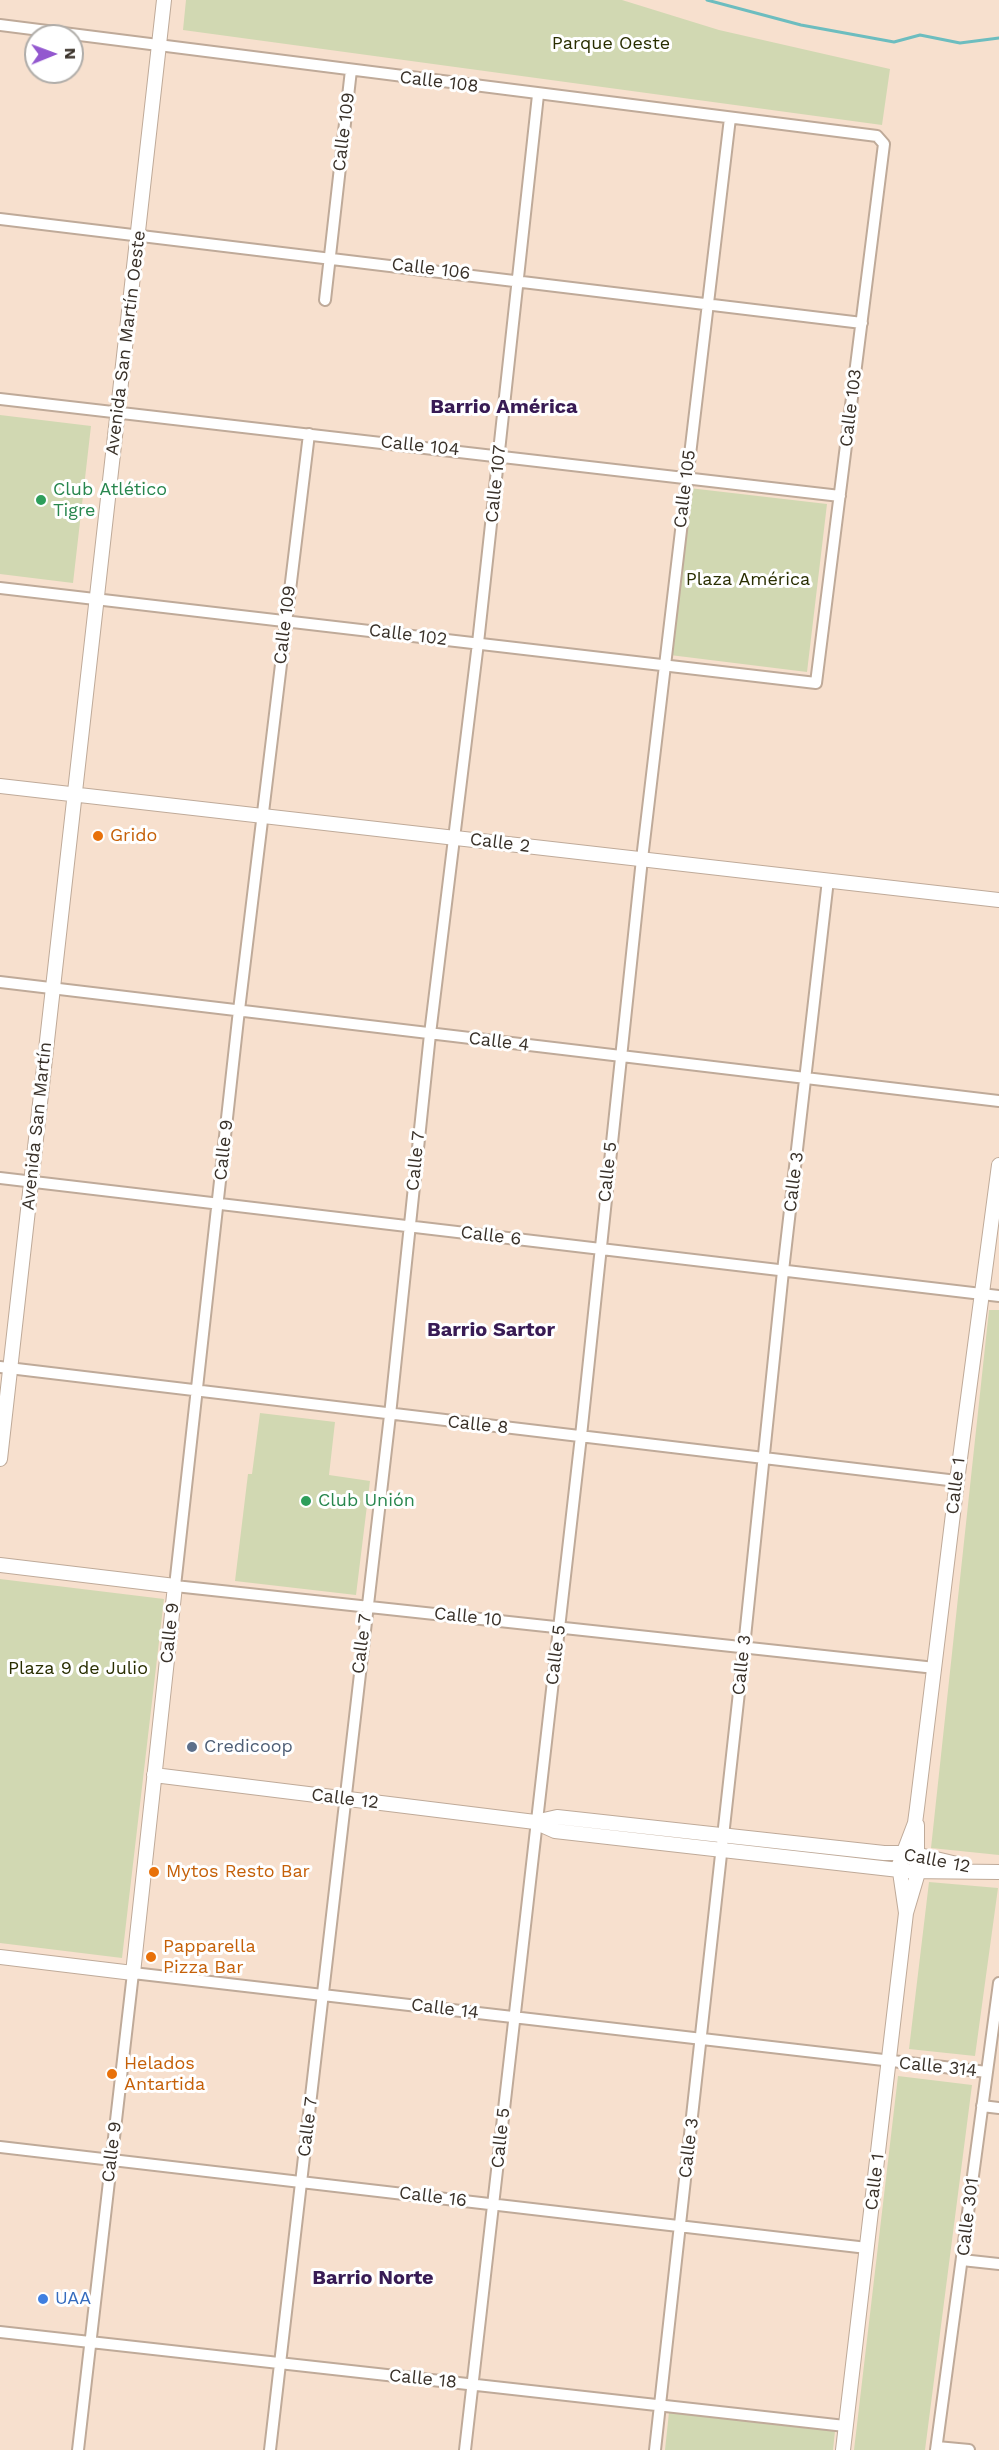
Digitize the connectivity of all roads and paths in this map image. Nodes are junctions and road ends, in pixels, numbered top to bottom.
1 (164, 0) edge
2 (0, 25) edge
3 (160, 45) junction
4 (351, 70) junction
5 (538, 95) junction
6 (730, 118) junction
7 (877, 136) joint
8 (0, 219) edge
9 (138, 236) junction
10 (329, 257) junction
11 (517, 280) junction
12 (325, 300) dead end
13 (709, 303) junction
14 (862, 322) junction
15 (0, 399) edge
16 (118, 412) junction
17 (309, 434) junction
18 (499, 455) junction
19 (686, 478) junction
20 (840, 496) junction
21 (0, 588) edge
22 (96, 599) junction
23 (286, 621) junction
24 (478, 643) junction
25 (665, 665) junction
26 (816, 683) joint
27 (0, 786) edge
28 (74, 794) junction
29 (262, 816) junction
30 (454, 838) junction
31 (642, 859) junction
32 (828, 880) junction
33 (999, 900) edge
34 (0, 982) edge
35 (52, 988) junction
36 (239, 1010) junction
37 (430, 1034) junction
38 (621, 1056) junction
39 (806, 1078) junction
40 (999, 1101) edge
41 (999, 1165) edge
42 (0, 1178) edge
43 (31, 1181) junction
44 (219, 1204) junction
45 (408, 1227) junction
46 (600, 1249) junction
47 (783, 1271) junction
48 (982, 1294) junction
49 (999, 1296) edge
50 (5, 1367) edge
51 (198, 1391) junction
52 (390, 1415) junction
53 (581, 1436) junction
54 (764, 1458) junction
55 (0, 1459) edge
56 (957, 1481) junction
57 (0, 1565) edge
58 (175, 1586) junction
59 (366, 1606) junction
60 (560, 1627) junction
61 (744, 1647) junction
62 (935, 1668) junction
63 (154, 1775) junction
64 (344, 1799) junction
65 (917, 1808) junction
66 (535, 1822) junction
67 (723, 1843) junction
68 (903, 1852) junction
69 (918, 1855) junction
70 (900, 1870) junction
71 (917, 1871) junction
72 (994, 1872) edge
73 (906, 1913) junction
74 (0, 1957) edge
75 (133, 1973) junction
76 (999, 1983) edge
77 (323, 1995) junction
78 (514, 2017) junction
79 (701, 2039) junction
80 (890, 2062) junction
81 (987, 2072) junction
82 (982, 2106) junction
83 (999, 2108) edge
84 (0, 2147) edge
85 (111, 2160) junction
86 (301, 2182) junction
87 (494, 2204) junction
88 (680, 2226) junction
89 (867, 2247) junction
90 (963, 2260) junction
91 (999, 2264) edge
92 (0, 2332) edge
93 (90, 2342) junction
94 (280, 2363) junction
95 (472, 2384) junction
96 (661, 2405) junction
97 (845, 2426) junction
98 (936, 2448) edge
99 (78, 2450) edge
100 (270, 2450) edge
101 (465, 2450) edge
102 (655, 2450) edge
103 (843, 2450) edge
104 (969, 2450) edge

1 - 3 street, Avenida San Martín Oeste
2 - 3 street, Calle 108
3 - 4 street, Calle 108
3 - 9 street, Avenida San Martín Oeste
4 - 5 street, Calle 108
4 - 10 street, Calle 109
5 - 6 street, Calle 108
5 - 11 street, Calle 107
6 - 7 street, Calle 108
6 - 13 street, Calle 105
7 - 14 street, Calle 103
8 - 9 street, Calle 106
9 - 10 street, Calle 106
9 - 16 street, Avenida San Martín Oeste
10 - 11 street, Calle 106
10 - 12 street, Calle 109
11 - 13 street, Calle 106
11 - 18 street, Calle 107
13 - 14 street, Calle 106
13 - 19 street, Calle 105
14 - 20 street, Calle 103
15 - 16 street, Calle 104
16 - 17 street, Calle 104
16 - 22 street, Avenida San Martín Oeste
17 - 18 street, Calle 104
17 - 23 street, Calle 109
18 - 19 street, Calle 104
18 - 24 street, Calle 107
19 - 20 street, Calle 104
19 - 25 street, Calle 105
20 - 26 street, Calle 103
21 - 22 street, Calle 102
22 - 23 street, Calle 102
22 - 28 street, Avenida San Martín Oeste
23 - 24 street, Calle 102
23 - 29 street, Calle 109
24 - 25 street, Calle 102
24 - 30 street, Calle 107
25 - 26 street, Calle 102
25 - 31 street, Calle 105
27 - 28 street, Calle 2
28 - 29 street, Calle 2
28 - 35 street, Avenida San Martín
29 - 30 street, Calle 2
29 - 36 street, Calle 9
30 - 31 street, Calle 2
30 - 37 street, Calle 7
31 - 32 street, Calle 2
31 - 38 street, Calle 5
32 - 33 street, Calle 2
32 - 39 street, Calle 3
34 - 35 street, Calle 4
35 - 36 street, Calle 4
35 - 43 street, Avenida San Martín
36 - 37 street, Calle 4
36 - 44 street, Calle 9
37 - 38 street, Calle 4
37 - 45 street, Calle 7
38 - 39 street, Calle 4
38 - 46 street, Calle 5
39 - 40 street, Calle 4
39 - 47 street, Calle 3
41 - 48 street, Calle 1
42 - 43 street, Calle 6
43 - 44 street, Calle 6
43 - 50 street, Avenida San Martín
44 - 45 street, Calle 6
44 - 51 street, Calle 9
45 - 46 street, Calle 6
45 - 52 street, Calle 7
46 - 47 street, Calle 6
46 - 53 street, Calle 5
47 - 48 street, Calle 6
47 - 54 street, Calle 3
48 - 49 street, Calle 6
48 - 56 street, Calle 1
50 - 51 street, Calle 8
50 - 55 street, Avenida San Martín
51 - 52 street, Calle 8
51 - 58 street, Calle 9
52 - 53 street, Calle 8
52 - 59 street, Calle 7
53 - 54 street, Calle 8
53 - 60 street, Calle 5
54 - 56 street, Calle 8
54 - 61 street, Calle 3
56 - 62 street, Calle 1
57 - 58 street, Calle 10
58 - 59 street, Calle 10
58 - 63 street, Calle 9
59 - 60 street, Calle 10
59 - 64 street, Calle 7
60 - 61 street, Calle 10
60 - 66 street, Calle 5
61 - 62 street, Calle 10
61 - 67 street, Calle 3
62 - 65 street, Calle 1
63 - 64 street, Calle 12
63 - 75 street, Calle 9
64 - 66 street, Calle 12
64 - 77 street, Calle 7
65 - 68 street, Calle 1
65 - 69 street, Calle 1
66 - 67 street, Calle 12
66 - 78 street, Calle 5
67 - 68 street, Calle 12
67 - 70 street, Calle 12
67 - 79 street, Calle 3
68 - 69 street, Calle 12
68 - 70 street, Calle 1
69 - 71 street, Calle 1
69 - 72 street, Calle 12
70 - 71 street, Calle 12
70 - 73 street, Calle 1
71 - 72 street, Calle 12
71 - 73 street, Calle 1
73 - 80 street, Calle 1
74 - 75 street, Calle 14
75 - 77 street, Calle 14
75 - 85 street, Calle 9
76 - 81 street, Calle 301
77 - 78 street, Calle 14
77 - 86 street, Calle 7
78 - 79 street, Calle 14
78 - 87 street, Calle 5
79 - 80 street, Calle 14
79 - 88 street, Calle 3
80 - 81 street, Calle 314
80 - 89 street, Calle 1
81 - 82 street, Calle 301
82 - 83 street, Calle 314
82 - 90 street, Calle 301
84 - 85 street, Calle 16
85 - 86 street, Calle 16
85 - 93 street, Calle 9
86 - 87 street, Calle 16
86 - 94 street, Calle 7
87 - 88 street, Calle 16
87 - 95 street, Calle 5
88 - 89 street, Calle 16
88 - 96 street, Calle 3
89 - 97 street, Calle 1
90 - 91 street
90 - 98 street, Calle 301
92 - 93 street, Calle 18
93 - 94 street, Calle 18
93 - 99 street, Calle 9
94 - 95 street, Calle 18
94 - 100 street, Calle 7
95 - 96 street, Calle 18
95 - 101 street, Calle 5
96 - 97 street, Calle 18
96 - 102 street, Calle 3
97 - 103 street, Calle 1
98 - 104 street

